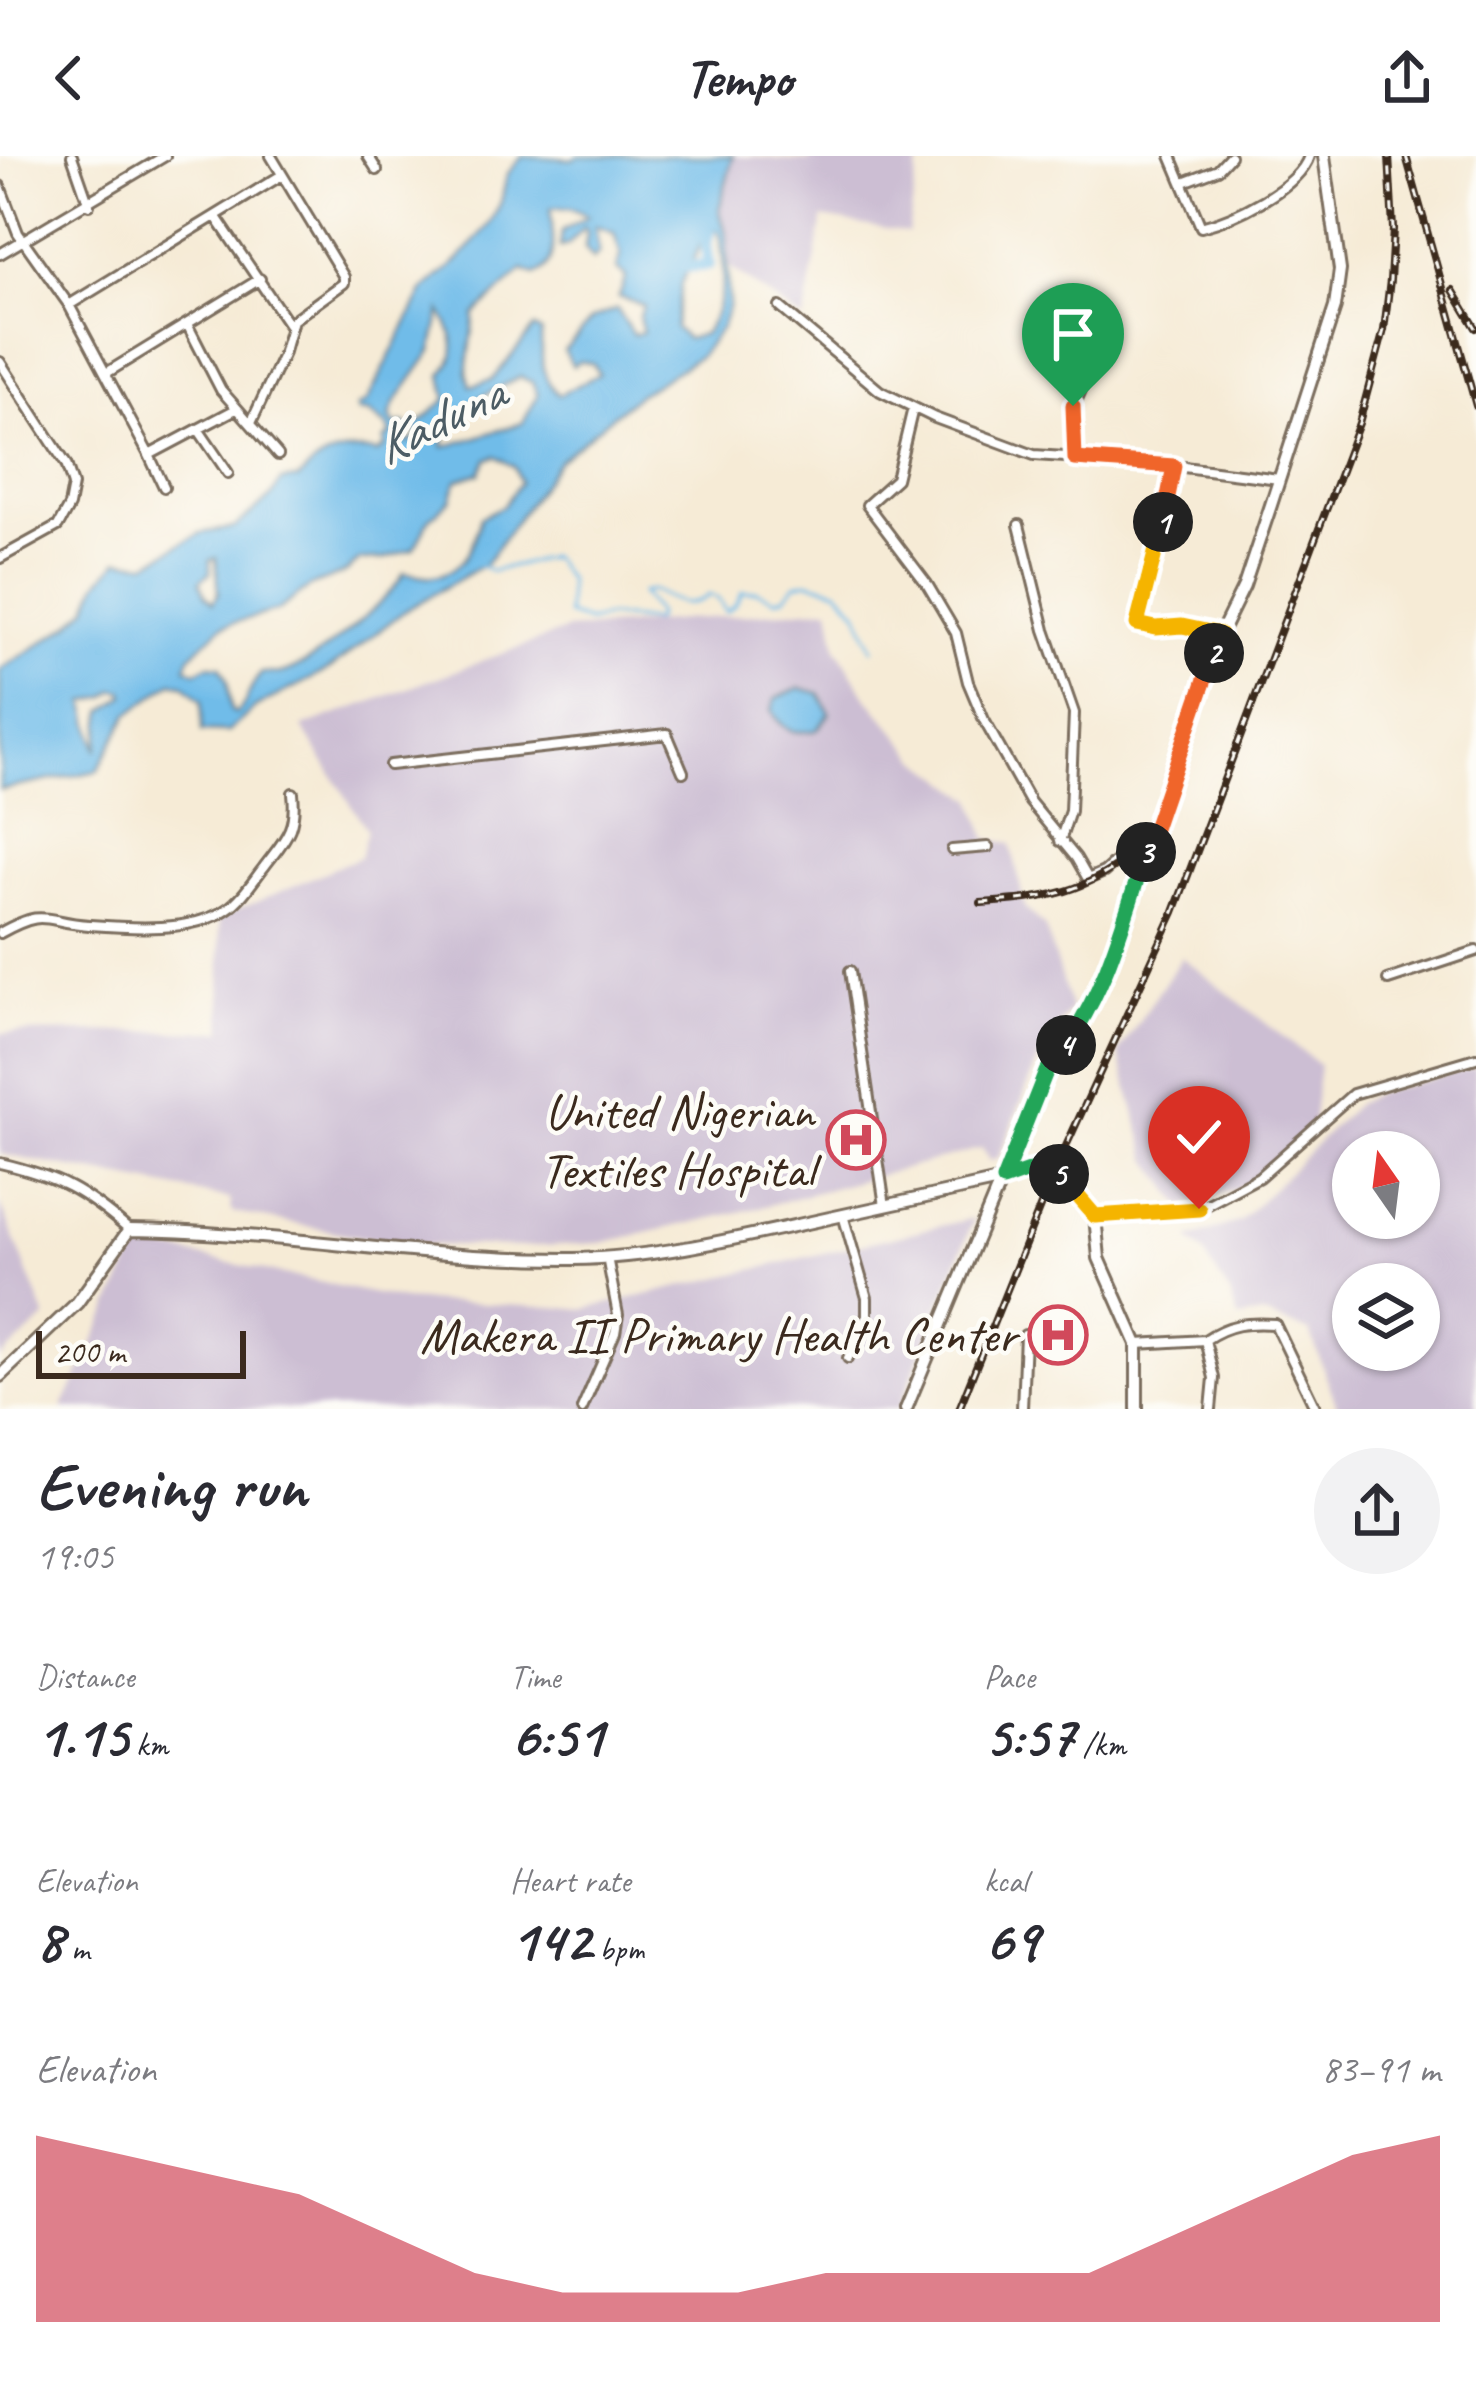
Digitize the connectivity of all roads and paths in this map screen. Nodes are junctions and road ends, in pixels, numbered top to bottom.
1 (73, 156) edge
2 (165, 156) edge
3 (271, 156) edge
4 (368, 156) edge
5 (1171, 156) edge
6 (1230, 156) edge
7 (1309, 156) edge
8 (1324, 156) edge
9 (377, 170) dead end
10 (282, 175) junction
11 (1183, 181) junction
12 (0, 186) edge
13 (88, 205) junction
14 (216, 217) junction
15 (24, 241) junction
16 (0, 254) edge
17 (260, 279) junction
18 (68, 305) junction
19 (780, 307) dead end
20 (188, 326) junction
21 (290, 326) junction
22 (0, 362) edge
23 (108, 373) junction
24 (1081, 390) dead end
25 (913, 408) junction
26 (236, 409) junction
27 (251, 423) junction
28 (198, 429) junction
29 (149, 455) junction
30 (278, 455) dead end
31 (1075, 459) junction
32 (1174, 466) junction
33 (228, 473) dead end
34 (1279, 479) junction
35 (164, 487) dead end
36 (1018, 525) dead end
37 (1, 555) edge
38 (1220, 634) junction
39 (390, 765) dead end
40 (682, 772) dead end
41 (293, 793) dead end
42 (1156, 826) junction
43 (1060, 841) junction
44 (988, 847) dead end
45 (952, 850) dead end
46 (0, 933) edge
47 (1476, 951) edge
48 (850, 971) dead end
49 (1388, 980) dead end
50 (1476, 1058) edge
51 (0, 1163) edge
52 (1003, 1180) junction
53 (885, 1206) junction
54 (1199, 1209) joint
55 (842, 1215) junction
56 (1095, 1216) junction
57 (129, 1230) junction
58 (607, 1256) junction
59 (1025, 1335) dead end
60 (1205, 1340) junction
61 (1138, 1343) junction
62 (848, 1358) dead end
63 (0, 1376) edge
64 (582, 1409) edge
65 (906, 1409) edge
66 (1022, 1409) edge
67 (1137, 1409) edge
68 (1211, 1409) edge
69 (1316, 1409) edge

1 - 13 street
2 - 13 street
3 - 10 street
4 - 9 street
5 - 11 street
6 - 11 street
7 - 11 street
8 - 34 street
10 - 14 street
10 - 21 street
12 - 15 street
13 - 15 street
14 - 17 street
14 - 18 street
15 - 16 street
15 - 18 street
17 - 20 street
17 - 21 street
18 - 23 street
19 - 25 street
20 - 23 street
20 - 26 street
21 - 27 street
22 - 37 street
23 - 29 street
24 - 31 street
25 - 31 street
25 - 43 street
26 - 27 street
26 - 28 street
27 - 30 street
28 - 29 street
28 - 33 street
29 - 35 street
31 - 32 street
32 - 34 street
32 - 38 street
34 - 38 street
36 - 43 street
38 - 42 street
39 - 40 street
41 - 46 street
42 - 43 street
42 - 52 street
44 - 45 street
47 - 49 street
48 - 53 street
50 - 54 street
51 - 57 street
52 - 53 street
52 - 56 street
52 - 65 street
53 - 55 street
54 - 56 street
55 - 58 street
55 - 62 street
56 - 61 street
57 - 58 street
57 - 63 street
58 - 64 street
59 - 66 street
60 - 61 street
60 - 68 street
60 - 69 street
61 - 67 street

